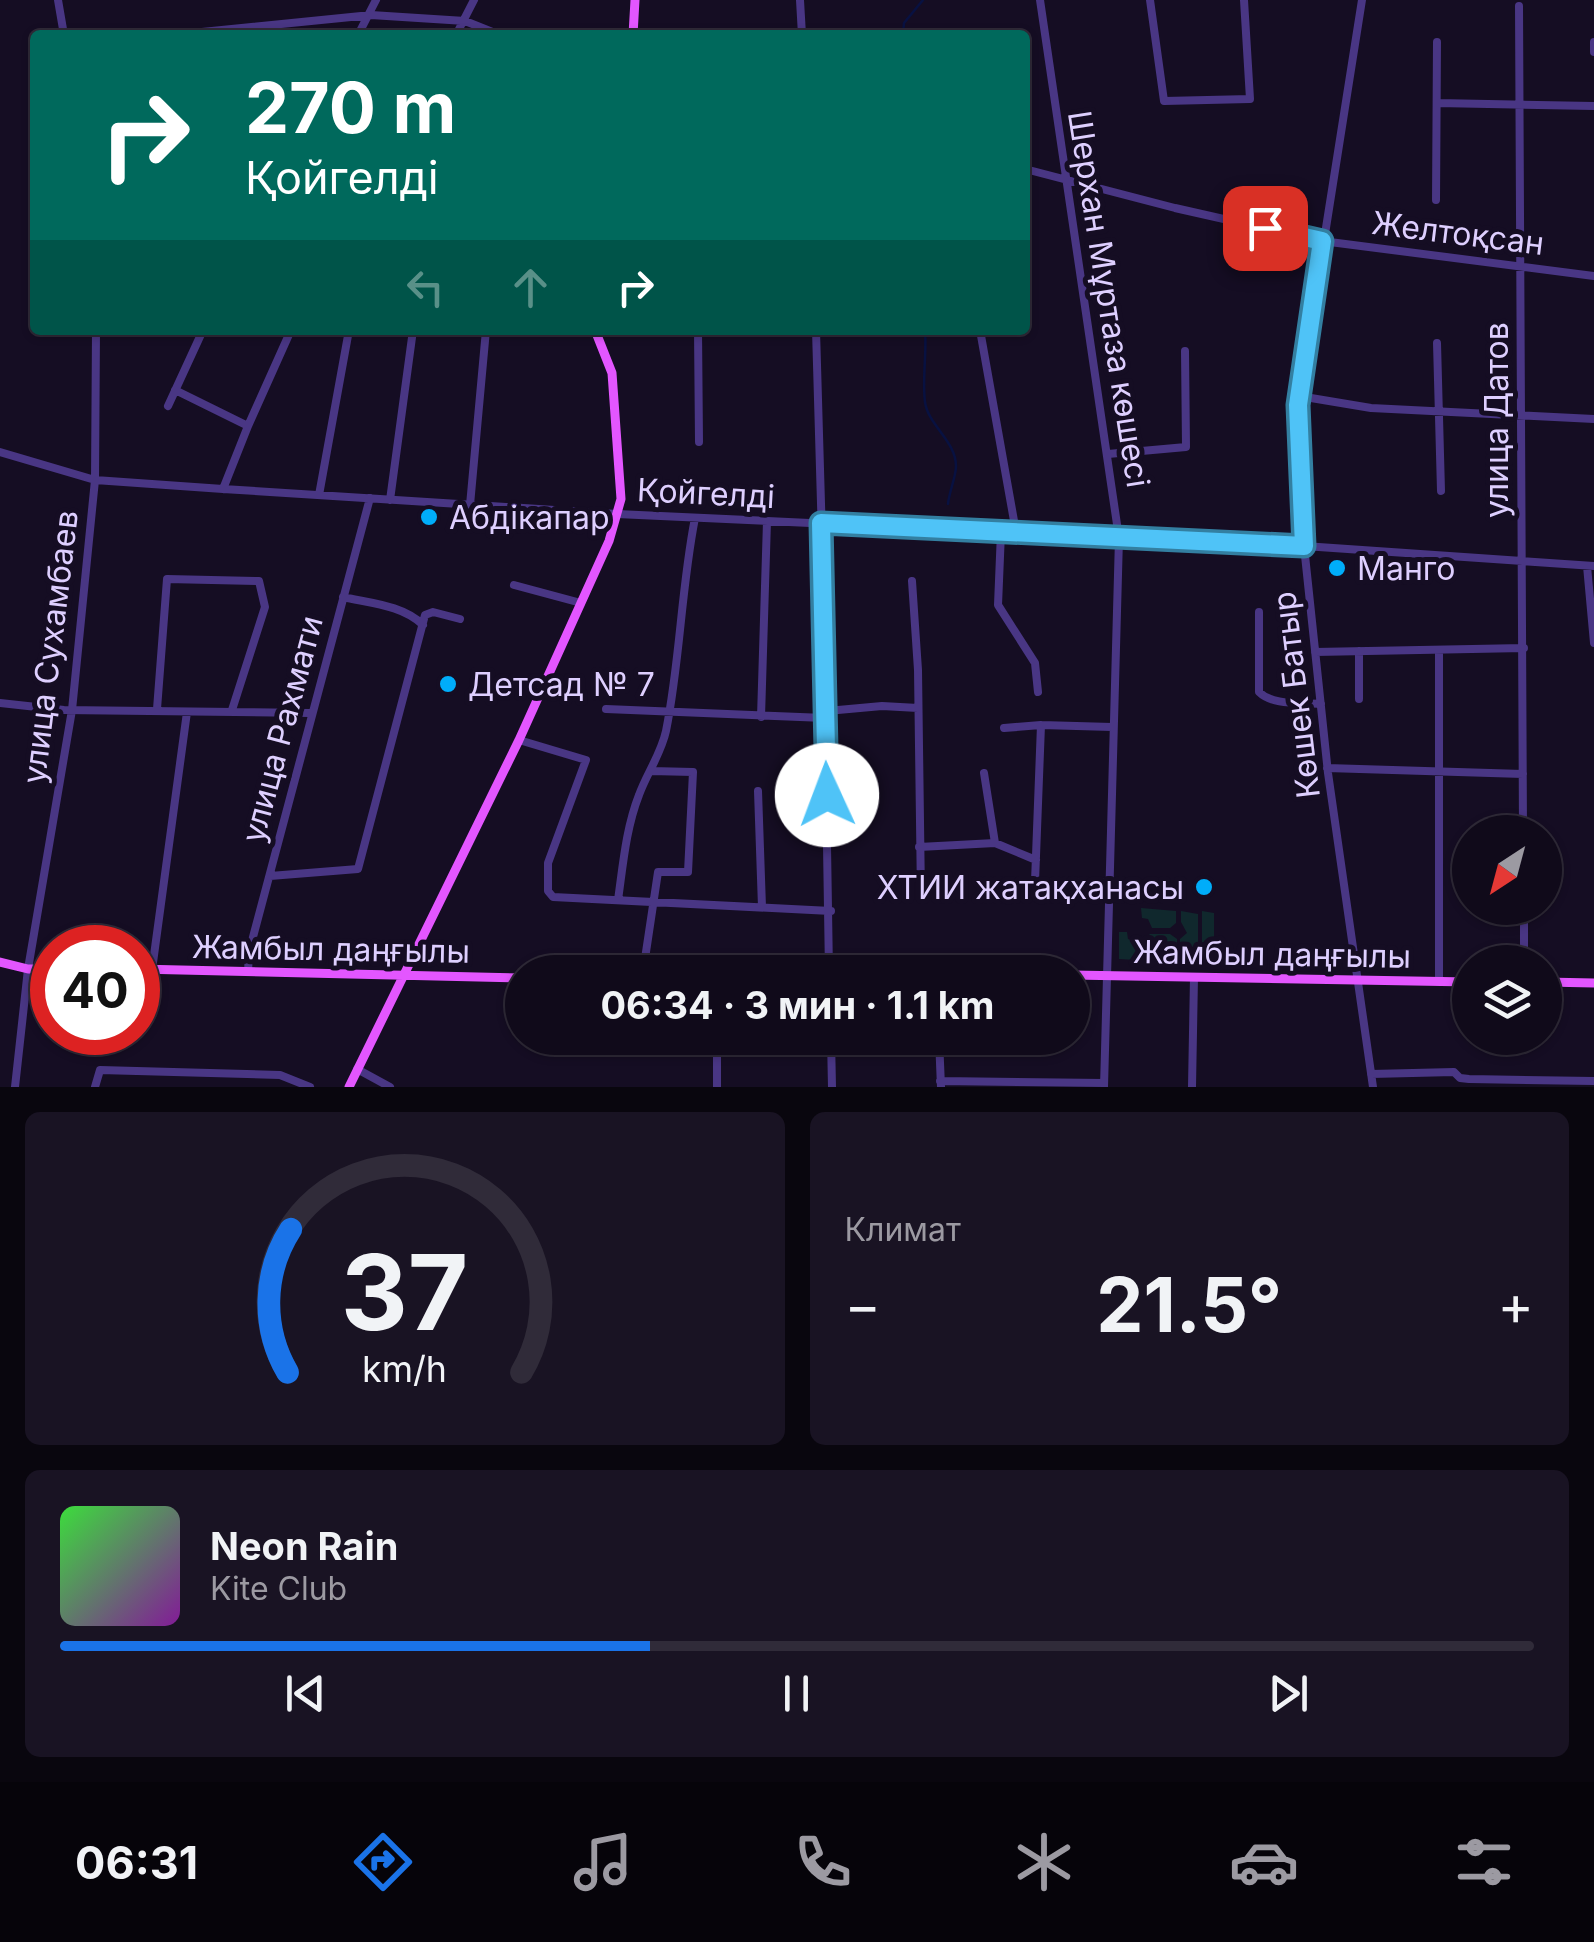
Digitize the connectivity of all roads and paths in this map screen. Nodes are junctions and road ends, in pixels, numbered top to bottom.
1 (58, 0) edge
2 (376, 0) edge
3 (474, 0) edge
4 (636, 0) edge
5 (800, 0) edge
6 (1040, 0) edge
7 (1150, 0) edge
8 (1244, 0) edge
9 (1362, 0) edge
10 (1518, 6) dead end
11 (371, 15) junction
12 (465, 20) junction
13 (63, 30) edge
14 (215, 30) edge
15 (361, 30) edge
16 (459, 30) edge
17 (488, 30) edge
18 (633, 30) edge
19 (802, 30) edge
20 (1438, 42) dead end
21 (1594, 42) edge
22 (1594, 52) edge
23 (1438, 104) junction
24 (1520, 106) junction
25 (1594, 106) edge
26 (1030, 170) edge
27 (1064, 180) junction
28 (1436, 200) dead end
29 (1322, 241) junction
30 (1520, 266) junction
31 (1594, 276) edge
32 (96, 335) edge
33 (201, 335) edge
34 (289, 335) edge
35 (348, 335) edge
36 (412, 335) edge
37 (486, 335) edge
38 (597, 335) edge
39 (698, 335) edge
40 (816, 335) edge
41 (981, 335) edge
42 (1437, 342) dead end
43 (1185, 351) dead end
44 (175, 390) junction
45 (1299, 396) junction
46 (168, 406) dead end
47 (1439, 412) junction
48 (1523, 415) junction
49 (1594, 418) edge
50 (248, 426) junction
51 (699, 442) dead end
52 (0, 452) edge
53 (1108, 454) junction
54 (95, 480) junction
55 (223, 489) junction
56 (1441, 491) dead end
57 (319, 495) junction
58 (370, 498) junction
59 (390, 500) junction
60 (470, 505) junction
61 (617, 514) junction
62 (695, 518) junction
63 (767, 521) junction
64 (821, 523) junction
65 (1000, 532) junction
66 (1016, 532) junction
67 (1119, 538) junction
68 (1304, 546) junction
69 (1522, 561) junction
70 (1591, 566) edge
71 (912, 581) dead end
72 (514, 584) dead end
73 (343, 597) junction
74 (581, 603) junction
75 (1259, 612) dead end
76 (460, 619) dead end
77 (423, 624) junction
78 (1594, 644) edge
79 (1524, 648) junction
80 (1440, 650) junction
81 (1358, 651) junction
82 (1315, 652) junction
83 (1038, 692) dead end
84 (1359, 699) dead end
85 (0, 703) edge
86 (1321, 704) junction
87 (918, 708) junction
88 (157, 709) junction
89 (606, 709) dead end
90 (72, 710) junction
91 (232, 710) junction
92 (670, 710) junction
93 (187, 712) junction
94 (310, 713) junction
95 (826, 714) junction
96 (762, 717) junction
97 (1041, 725) junction
98 (1112, 726) junction
99 (1004, 728) dead end
100 (519, 740) junction
101 (1328, 768) junction
102 (651, 770) junction
103 (1440, 770) junction
104 (984, 774) dead end
105 (1523, 774) junction
106 (758, 791) dead end
107 (1523, 815) edge
108 (995, 843) junction
109 (919, 847) junction
110 (1036, 860) junction
111 (270, 876) junction
112 (1034, 882) junction
113 (1108, 882) junction
114 (1037, 894) dead end
115 (920, 897) dead end
116 (618, 900) junction
117 (651, 903) junction
118 (762, 908) junction
119 (831, 911) junction
120 (158, 925) edge
121 (645, 955) edge
122 (830, 955) edge
123 (0, 962) edge
124 (28, 969) junction
125 (160, 970) edge
126 (248, 972) junction
127 (402, 975) junction
128 (1090, 975) edge
129 (1108, 975) junction
130 (505, 978) edge
131 (1194, 978) junction
132 (1360, 982) junction
133 (1438, 982) junction
134 (1452, 982) edge
135 (1562, 983) edge
136 (1594, 984) edge
137 (717, 1055) edge
138 (831, 1055) edge
139 (939, 1055) edge
140 (357, 1069) junction
141 (1371, 1074) junction
142 (1594, 1081) edge
143 (1460, 1082) edge
144 (940, 1084) edge
145 (1039, 1084) edge
146 (1538, 1084) edge
147 (1104, 1085) edge
148 (15, 1087) edge
149 (95, 1087) edge
150 (310, 1087) edge
151 (348, 1087) edge
152 (390, 1087) edge
153 (717, 1087) edge
154 (832, 1087) edge
155 (1192, 1087) edge
156 (1373, 1087) edge

1 - 13 street
2 - 11 street
3 - 12 street
4 - 18 main road
5 - 19 street
6 - 27 street, Шерхан Мұртаза көшесі
7 - 8 street
9 - 29 street, Көшек Батыр
10 - 24 street, улица Датов
11 - 12 street
11 - 14 street
11 - 15 street
12 - 16 street
12 - 17 street
20 - 23 street
21 - 22 street
23 - 24 street
23 - 28 street
24 - 25 street
24 - 30 street, улица Датов
26 - 27 street, Желтоқсан
27 - 29 street, Желтоқсан
27 - 53 street, Шерхан Мұртаза көшесі
29 - 30 street, Желтоқсан
29 - 45 street, Көшек Батыр
30 - 31 street, Желтоқсан
30 - 48 street, улица Датов
32 - 54 street, улица Сухамбаев
33 - 44 street
34 - 50 street
35 - 57 street
36 - 59 street
37 - 60 street
38 - 61 main road
39 - 51 street
40 - 64 street
41 - 66 street
42 - 47 street
43 - 53 street
44 - 46 street
44 - 50 street
45 - 47 street
45 - 68 street, Көшек Батыр
47 - 48 street
47 - 56 street
48 - 49 street
48 - 69 street, улица Датов
50 - 55 street
52 - 54 street, Қойгелді
53 - 67 street, Шерхан Мұртаза көшесі
54 - 55 street, Қойгелді
54 - 90 street, улица Сухамбаев
55 - 57 street, Қойгелді
57 - 58 street, Қойгелді
58 - 59 street, Қойгелді
58 - 73 street, улица Рахмати
59 - 60 street, Қойгелді
60 - 61 street, Қойгелді
61 - 62 street, Қойгелді
61 - 74 main road
62 - 63 street, Қойгелді
62 - 92 street
63 - 64 street, Қойгелді
63 - 96 street
64 - 65 street, Қойгелді
64 - 95 street
65 - 66 street, Қойгелді
65 - 83 street
66 - 67 street, Қойгелді
67 - 68 street, Қойгелді
67 - 98 street, Шерхан Мұртаза көшесі
68 - 69 street, Қойгелді
68 - 82 street, Көшек Батыр
69 - 70 street, Қойгелді
69 - 79 street, улица Датов
70 - 78 street
71 - 87 street
72 - 74 street
73 - 77 street
73 - 94 street, улица Рахмати
74 - 100 main road
75 - 86 street
76 - 77 street
77 - 111 street
79 - 80 street
79 - 105 street, улица Датов
80 - 81 street
80 - 103 street
81 - 82 street
81 - 84 street
82 - 86 street, Көшек Батыр
85 - 90 street
86 - 101 street, Көшек Батыр
87 - 95 street
87 - 109 street
88 - 90 street
88 - 91 street
88 - 93 street
89 - 92 street
90 - 124 street, улица Сухамбаев
91 - 93 street
91 - 94 street
92 - 96 street
92 - 102 street
93 - 120 street
94 - 111 street, улица Рахмати
95 - 96 street
95 - 119 street
97 - 98 street
97 - 99 street
97 - 110 street
98 - 113 street, Шерхан Мұртаза көшесі
100 - 116 street
100 - 127 main road
101 - 103 street
101 - 132 street, Көшек Батыр
102 - 116 street
102 - 117 street
103 - 105 street
103 - 133 street
104 - 108 street
105 - 107 street, улица Датов
106 - 118 street
108 - 109 street
108 - 110 street
109 - 115 street
110 - 112 street
111 - 126 street, улица Рахмати
112 - 113 street
112 - 114 street
113 - 129 street, Шерхан Мұртаза көшесі
116 - 117 street
117 - 118 street
117 - 121 street
118 - 119 street
119 - 122 street
123 - 124 main road
124 - 148 street, улица Сухамбаев
125 - 126 main road, Жамбыл даңғылы
126 - 127 main road, Жамбыл даңғылы
127 - 130 main road, Жамбыл даңғылы
127 - 140 main road
128 - 129 main road, Жамбыл даңғылы
129 - 131 main road, Жамбыл даңғылы
129 - 147 street, Шерхан Мұртаза көшесі
131 - 132 main road, Жамбыл даңғылы
131 - 155 street
132 - 133 main road, Жамбыл даңғылы
132 - 141 street, Көшек Батыр
133 - 134 main road, Жамбыл даңғылы
135 - 136 main road
137 - 153 street
138 - 154 street
139 - 144 street
140 - 151 main road
140 - 152 street
141 - 143 street
141 - 156 street, Көшек Батыр
142 - 146 street
143 - 146 street
144 - 145 street
145 - 147 street
149 - 150 street

